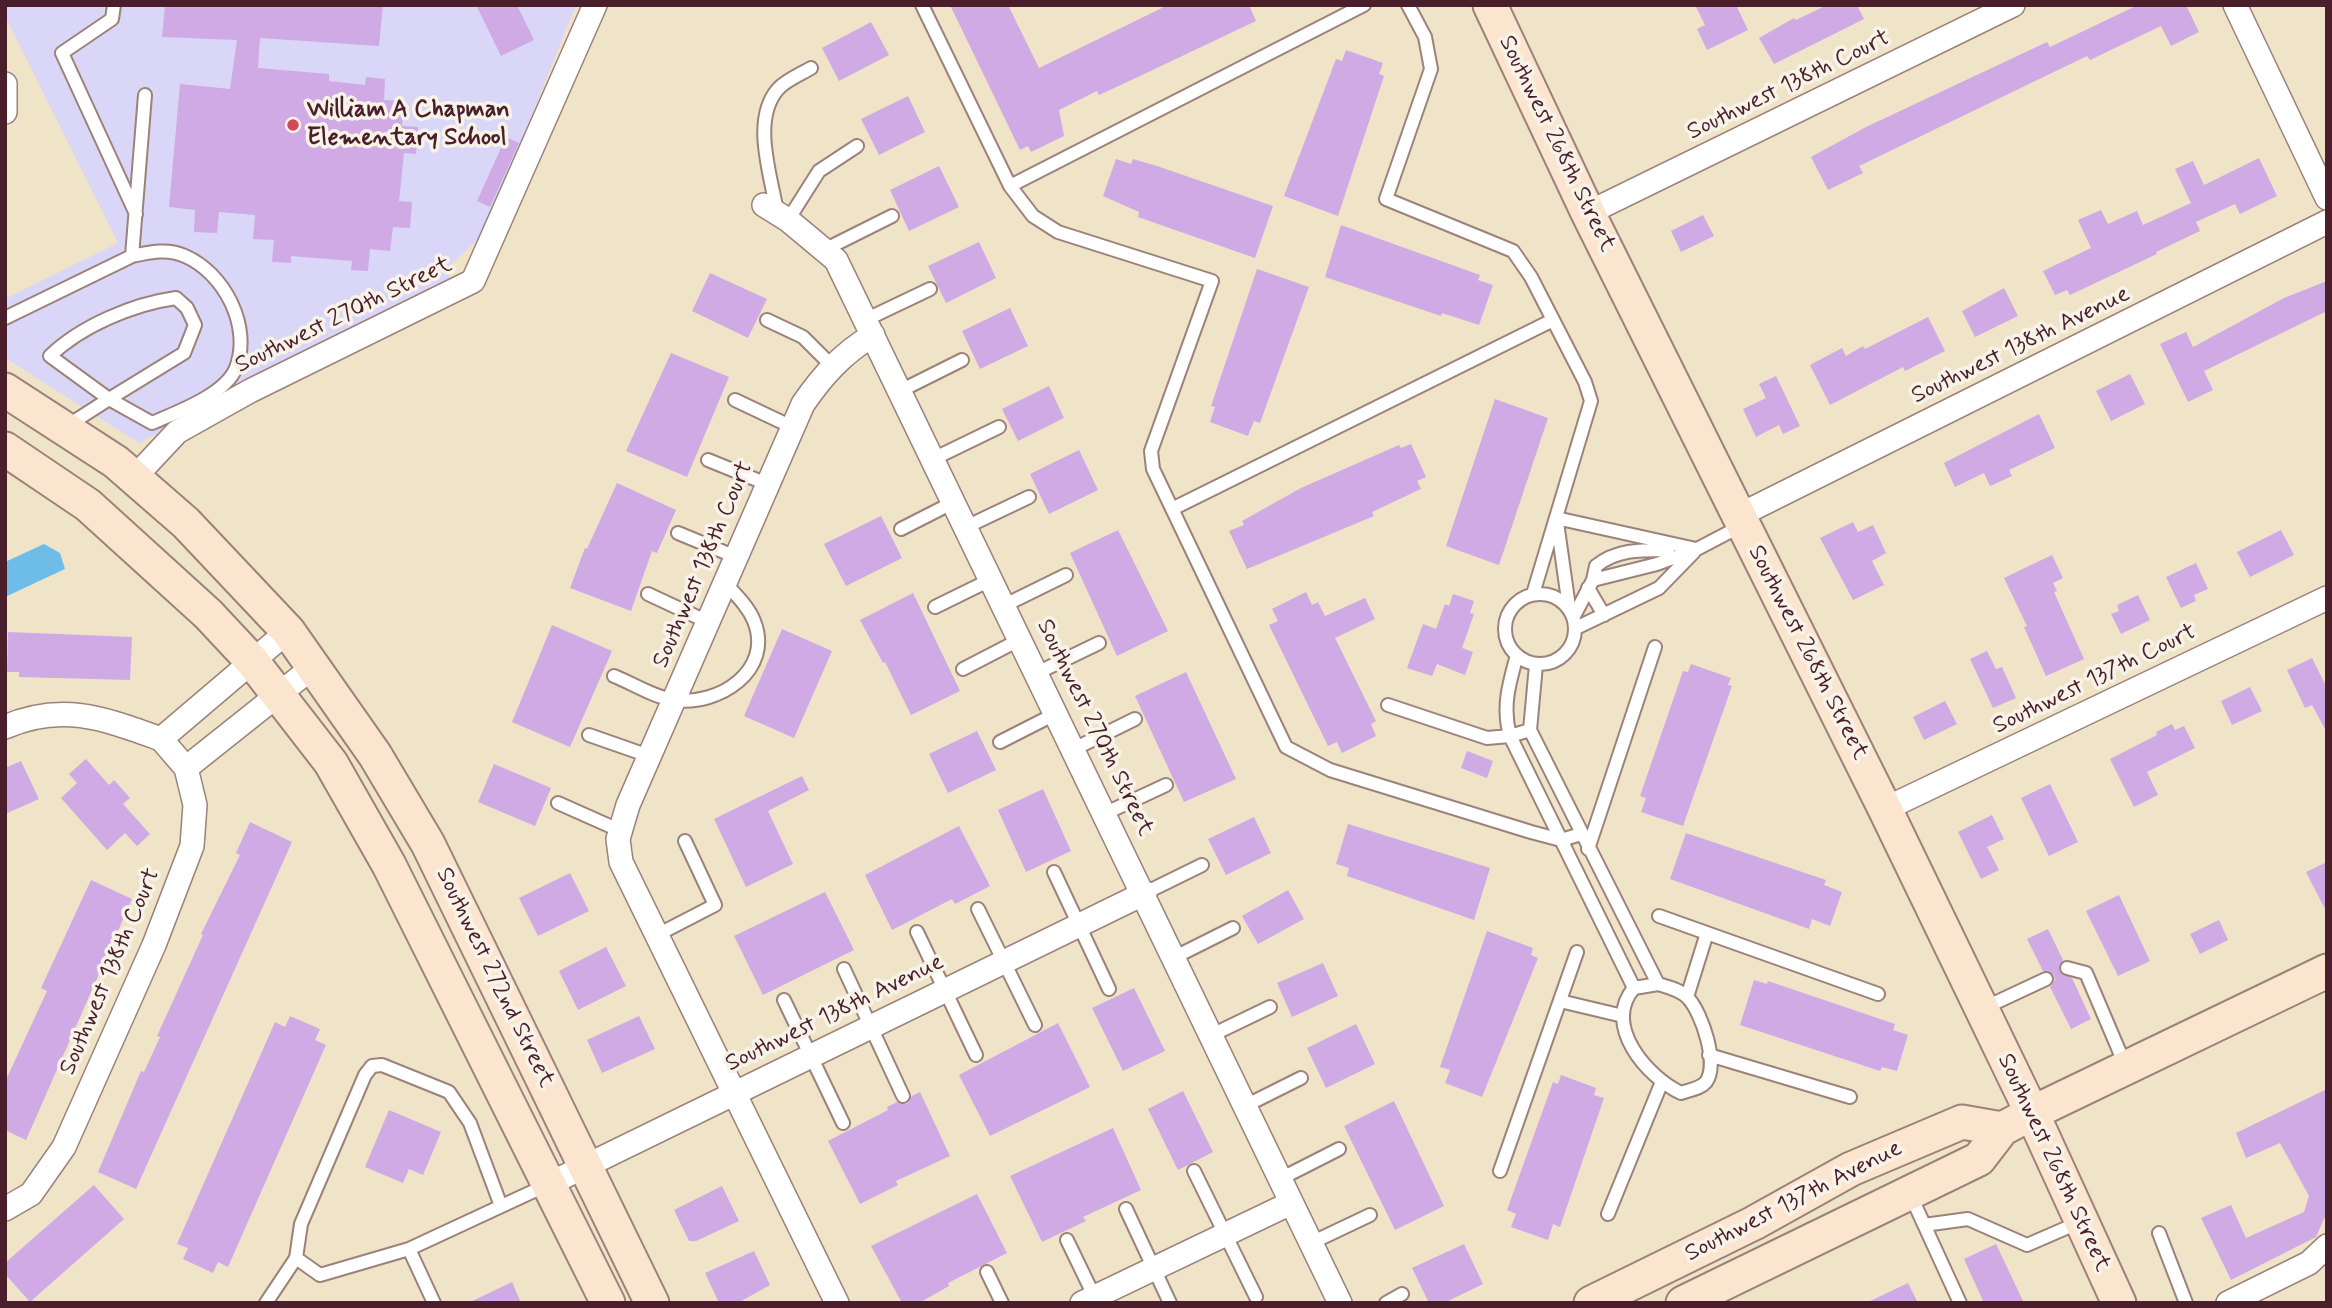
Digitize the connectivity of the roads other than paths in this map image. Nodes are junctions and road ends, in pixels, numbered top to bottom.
1 (114, 5) edge
2 (595, 5) edge
3 (922, 5) edge
4 (1364, 5) edge
5 (1408, 5) edge
6 (1490, 5) edge
7 (2013, 5) edge
8 (2235, 5) edge
9 (811, 68) dead end
10 (5, 84) edge
11 (145, 94) dead end
12 (5, 112) edge
13 (857, 146) dead end
14 (1010, 186) junction
15 (2327, 198) edge
16 (776, 212) junction
17 (1588, 213) junction
18 (136, 214) junction
19 (891, 216) dead end
20 (2327, 222) edge
21 (826, 249) junction
22 (132, 256) junction
23 (930, 289) dead end
24 (5, 318) edge
25 (767, 320) dead end
26 (1551, 321) junction
27 (869, 328) junction
28 (962, 360) dead end
29 (832, 366) junction
30 (5, 390) edge
31 (900, 391) junction
32 (108, 399) junction
33 (735, 400) dead end
34 (792, 427) junction
35 (999, 427) dead end
36 (65, 428) junction
37 (5, 449) edge
38 (933, 459) junction
39 (708, 460) dead end
40 (134, 478) junction
41 (767, 484) junction
42 (1029, 496) dead end
43 (954, 502) junction
44 (1172, 509) junction
45 (1556, 518) junction
46 (1740, 521) junction
47 (966, 527) junction
48 (901, 529) dead end
49 (678, 533) dead end
50 (1697, 549) junction
51 (736, 557) junction
52 (1066, 575) dead end
53 (992, 579) junction
54 (724, 583) junction
55 (1590, 584) junction
56 (648, 594) dead end
57 (1533, 594) junction
58 (2327, 597) edge
59 (1005, 605) junction
60 (935, 607) dead end
61 (1604, 615) junction
62 (1573, 617) junction
63 (708, 622) junction
64 (288, 631) junction
65 (1021, 639) junction
66 (1099, 643) dead end
67 (1655, 647) dead end
68 (1517, 655) junction
69 (253, 661) junction
70 (1536, 664) junction
71 (313, 667) junction
72 (963, 669) dead end
73 (1037, 673) junction
74 (614, 676) dead end
75 (279, 696) junction
76 (673, 700) junction
77 (1388, 705) dead end
78 (1057, 713) junction
79 (1135, 719) dead end
80 (5, 727) edge
81 (1530, 730) junction
82 (589, 735) dead end
83 (1510, 736) junction
84 (161, 739) junction
85 (1000, 742) dead end
86 (1074, 748) junction
87 (649, 756) junction
88 (186, 768) junction
89 (1166, 785) dead end
90 (558, 803) dead end
91 (1885, 809) junction
92 (1106, 813) junction
93 (1581, 834) junction
94 (619, 835) junction
95 (685, 841) dead end
96 (1561, 841) junction
97 (1588, 849) junction
98 (1202, 865) dead end
99 (1054, 872) dead end
100 (1145, 893) junction
101 (978, 909) dead end
102 (1660, 916) dead end
103 (1078, 925) junction
104 (1233, 928) dead end
105 (917, 932) dead end
106 (1707, 933) junction
107 (657, 935) junction
108 (1577, 952) dead end
109 (1175, 957) junction
110 (1004, 961) junction
111 (2067, 968) dead end
112 (844, 970) dead end
113 (2327, 971) edge
114 (2046, 979) dead end
115 (1658, 984) junction
116 (1634, 988) junction
117 (1109, 989) dead end
118 (945, 990) junction
119 (1878, 993) dead end
120 (1687, 997) junction
121 (784, 1000) dead end
122 (1560, 1001) junction
123 (1270, 1007) dead end
124 (1981, 1010) junction
125 (1623, 1016) junction
126 (870, 1026) junction
127 (1035, 1026) dead end
128 (1212, 1035) junction
129 (811, 1055) junction
130 (976, 1055) dead end
131 (1709, 1055) junction
132 (2127, 1068) junction
133 (1301, 1078) dead end
134 (1661, 1084) junction
135 (734, 1092) junction
136 (903, 1096) dead end
137 (1850, 1097) dead end
138 (1245, 1106) junction
139 (2032, 1113) junction
140 (844, 1123) dead end
141 (2002, 1129) junction
142 (1339, 1149) dead end
143 (586, 1166) junction
144 (1194, 1171) dead end
145 (1500, 1171) dead end
146 (1280, 1179) junction
147 (549, 1184) junction
148 (1910, 1194) junction
149 (1291, 1203) junction
150 (501, 1206) junction
151 (5, 1209) edge
152 (1126, 1209) dead end
153 (1608, 1214) dead end
154 (1370, 1215) dead end
155 (2080, 1222) junction
156 (1924, 1225) junction
157 (2159, 1233) dead end
158 (1225, 1234) junction
159 (1067, 1240) dead end
160 (1311, 1243) junction
161 (2327, 1246) edge
162 (409, 1248) junction
163 (296, 1258) junction
164 (1153, 1269) junction
165 (987, 1272) dead end
166 (1402, 1294) dead end
167 (1256, 1297) dead end
168 (2113, 1298) edge
169 (1091, 1301) edge
170 (266, 1302) edge
171 (434, 1303) edge
172 (608, 1303) edge
173 (652, 1303) edge
174 (837, 1303) edge
175 (1002, 1303) edge
176 (1170, 1303) edge
177 (1340, 1303) edge
178 (1386, 1303) edge
179 (1591, 1303) edge
180 (1683, 1303) edge
181 (1960, 1303) edge
182 (2186, 1303) edge
183 (2228, 1303) edge

1 - 18 lane
2 - 40 street, Southwest 270th Street
3 - 14 lane
4 - 14 lane
5 - 26 lane
6 - 17 main road, Southwest 268th Street
7 - 17 street, Southwest 138th Court
8 - 15 street
9 - 16 lane
10 - 12 street
11 - 18 lane
13 - 16 lane
14 - 44 lane
16 - 21 street, Southwest 270th Street
17 - 46 main road, Southwest 268th Street
18 - 22 lane
19 - 21 lane
20 - 46 street, Southwest 138th Avenue
21 - 27 street, Southwest 270th Street
22 - 24 lane
22 - 32 lane
23 - 27 lane
25 - 29 lane
26 - 44 lane
26 - 45 lane
27 - 29 street, Southwest 138th Court
27 - 31 street, Southwest 270th Street
28 - 31 lane
29 - 34 street, Southwest 138th Court
30 - 36 main road, Southwest 272nd Street
31 - 38 street, Southwest 270th Street
32 - 32 lane
32 - 36 lane
33 - 34 lane
34 - 41 street, Southwest 138th Court
35 - 38 lane
36 - 40 main road, Southwest 272nd Street
37 - 69 main road, Southwest 272nd Street
38 - 43 street, Southwest 270th Street
39 - 41 lane
40 - 64 main road, Southwest 272nd Street
41 - 51 street, Southwest 138th Court
42 - 47 lane
43 - 47 street, Southwest 270th Street
43 - 48 lane
44 - 96 lane
45 - 50 lane
45 - 57 lane
45 - 62 lane
46 - 50 lane
46 - 91 main road, Southwest 268th Street
47 - 53 street, Southwest 270th Street
49 - 51 lane
50 - 55 lane
50 - 55 lane
50 - 61 lane
51 - 54 street, Southwest 138th Court
52 - 59 lane
53 - 59 street, Southwest 270th Street
53 - 60 lane
54 - 63 street, Southwest 138th Court
54 - 76 lane
55 - 61 lane
55 - 62 lane
56 - 63 lane
57 - 62 lane
57 - 68 lane
58 - 91 street, Southwest 137th Court
59 - 65 street, Southwest 270th Street
61 - 62 lane
62 - 70 lane
63 - 76 street, Southwest 138th Court
64 - 69 street
64 - 71 main road, Southwest 272nd Street
65 - 72 lane
65 - 73 street, Southwest 270th Street
66 - 73 lane
67 - 97 lane
68 - 70 lane
68 - 83 lane
69 - 75 main road, Southwest 272nd Street
69 - 84 street
70 - 81 lane
71 - 75 street
71 - 143 main road, Southwest 272nd Street
73 - 78 street, Southwest 270th Street
74 - 76 lane
75 - 88 street
75 - 147 main road, Southwest 272nd Street
76 - 87 street, Southwest 138th Court
77 - 83 lane
78 - 85 lane
78 - 86 street, Southwest 270th Street
79 - 86 lane
80 - 84 street
81 - 83 lane
81 - 93 lane
82 - 87 lane
83 - 96 lane
84 - 88 street, Southwest 138th Court
86 - 92 street, Southwest 270th Street
87 - 94 street, Southwest 138th Court
88 - 151 street, Southwest 138th Court
89 - 92 lane
90 - 94 lane
91 - 124 main road, Southwest 268th Street
92 - 100 street, Southwest 270th Street
93 - 96 lane
93 - 97 lane
94 - 107 street
95 - 107 lane
96 - 116 lane
97 - 115 lane
98 - 100 lane
99 - 103 lane
100 - 103 street, Southwest 138th Avenue
100 - 109 street, Southwest 270th Street
101 - 110 lane
102 - 106 lane
103 - 110 street, Southwest 138th Avenue
103 - 117 lane
104 - 109 lane
105 - 118 lane
106 - 119 lane
106 - 120 lane
107 - 135 street
108 - 122 lane
109 - 128 street, Southwest 270th Street
110 - 118 street, Southwest 138th Avenue
110 - 127 lane
111 - 132 lane
112 - 126 lane
113 - 132 main road, Southwest 137th Avenue
114 - 124 lane
115 - 116 lane
115 - 120 lane
116 - 125 lane
118 - 126 street, Southwest 138th Avenue
118 - 130 lane
120 - 131 lane
121 - 129 lane
122 - 125 lane
122 - 145 lane
123 - 128 lane
124 - 139 main road, Southwest 268th Street
125 - 134 lane
126 - 129 street, Southwest 138th Avenue
126 - 136 lane
128 - 138 street, Southwest 270th Street
129 - 135 street, Southwest 138th Avenue
129 - 140 lane
131 - 134 lane
131 - 137 lane
132 - 139 main road, Southwest 137th Avenue
133 - 138 lane
134 - 153 lane
135 - 143 street, Southwest 138th Avenue
135 - 174 street
138 - 146 street, Southwest 270th Street
139 - 141 main road, Southwest 137th Avenue
139 - 155 main road, Southwest 268th Street
141 - 148 main road, Southwest 137th Avenue
141 - 179 main road, Southwest 137th Avenue
142 - 146 lane
143 - 147 street, Southwest 138th Avenue
143 - 173 main road, Southwest 272nd Street
144 - 158 lane
146 - 149 street, Southwest 270th Street
147 - 150 lane
147 - 172 main road, Southwest 272nd Street
148 - 156 lane
148 - 180 main road, Southwest 137th Avenue
149 - 158 street
149 - 160 street, Southwest 270th Street
150 - 162 lane
150 - 163 lane
152 - 164 lane
154 - 160 lane
155 - 156 lane
155 - 168 main road, Southwest 268th Street
156 - 181 lane
157 - 182 lane
158 - 164 street
158 - 167 lane
159 - 169 lane
160 - 177 street, Southwest 270th Street
161 - 183 street
162 - 163 lane
162 - 171 lane
163 - 170 lane
164 - 169 street
164 - 176 lane
165 - 175 lane
166 - 178 lane

